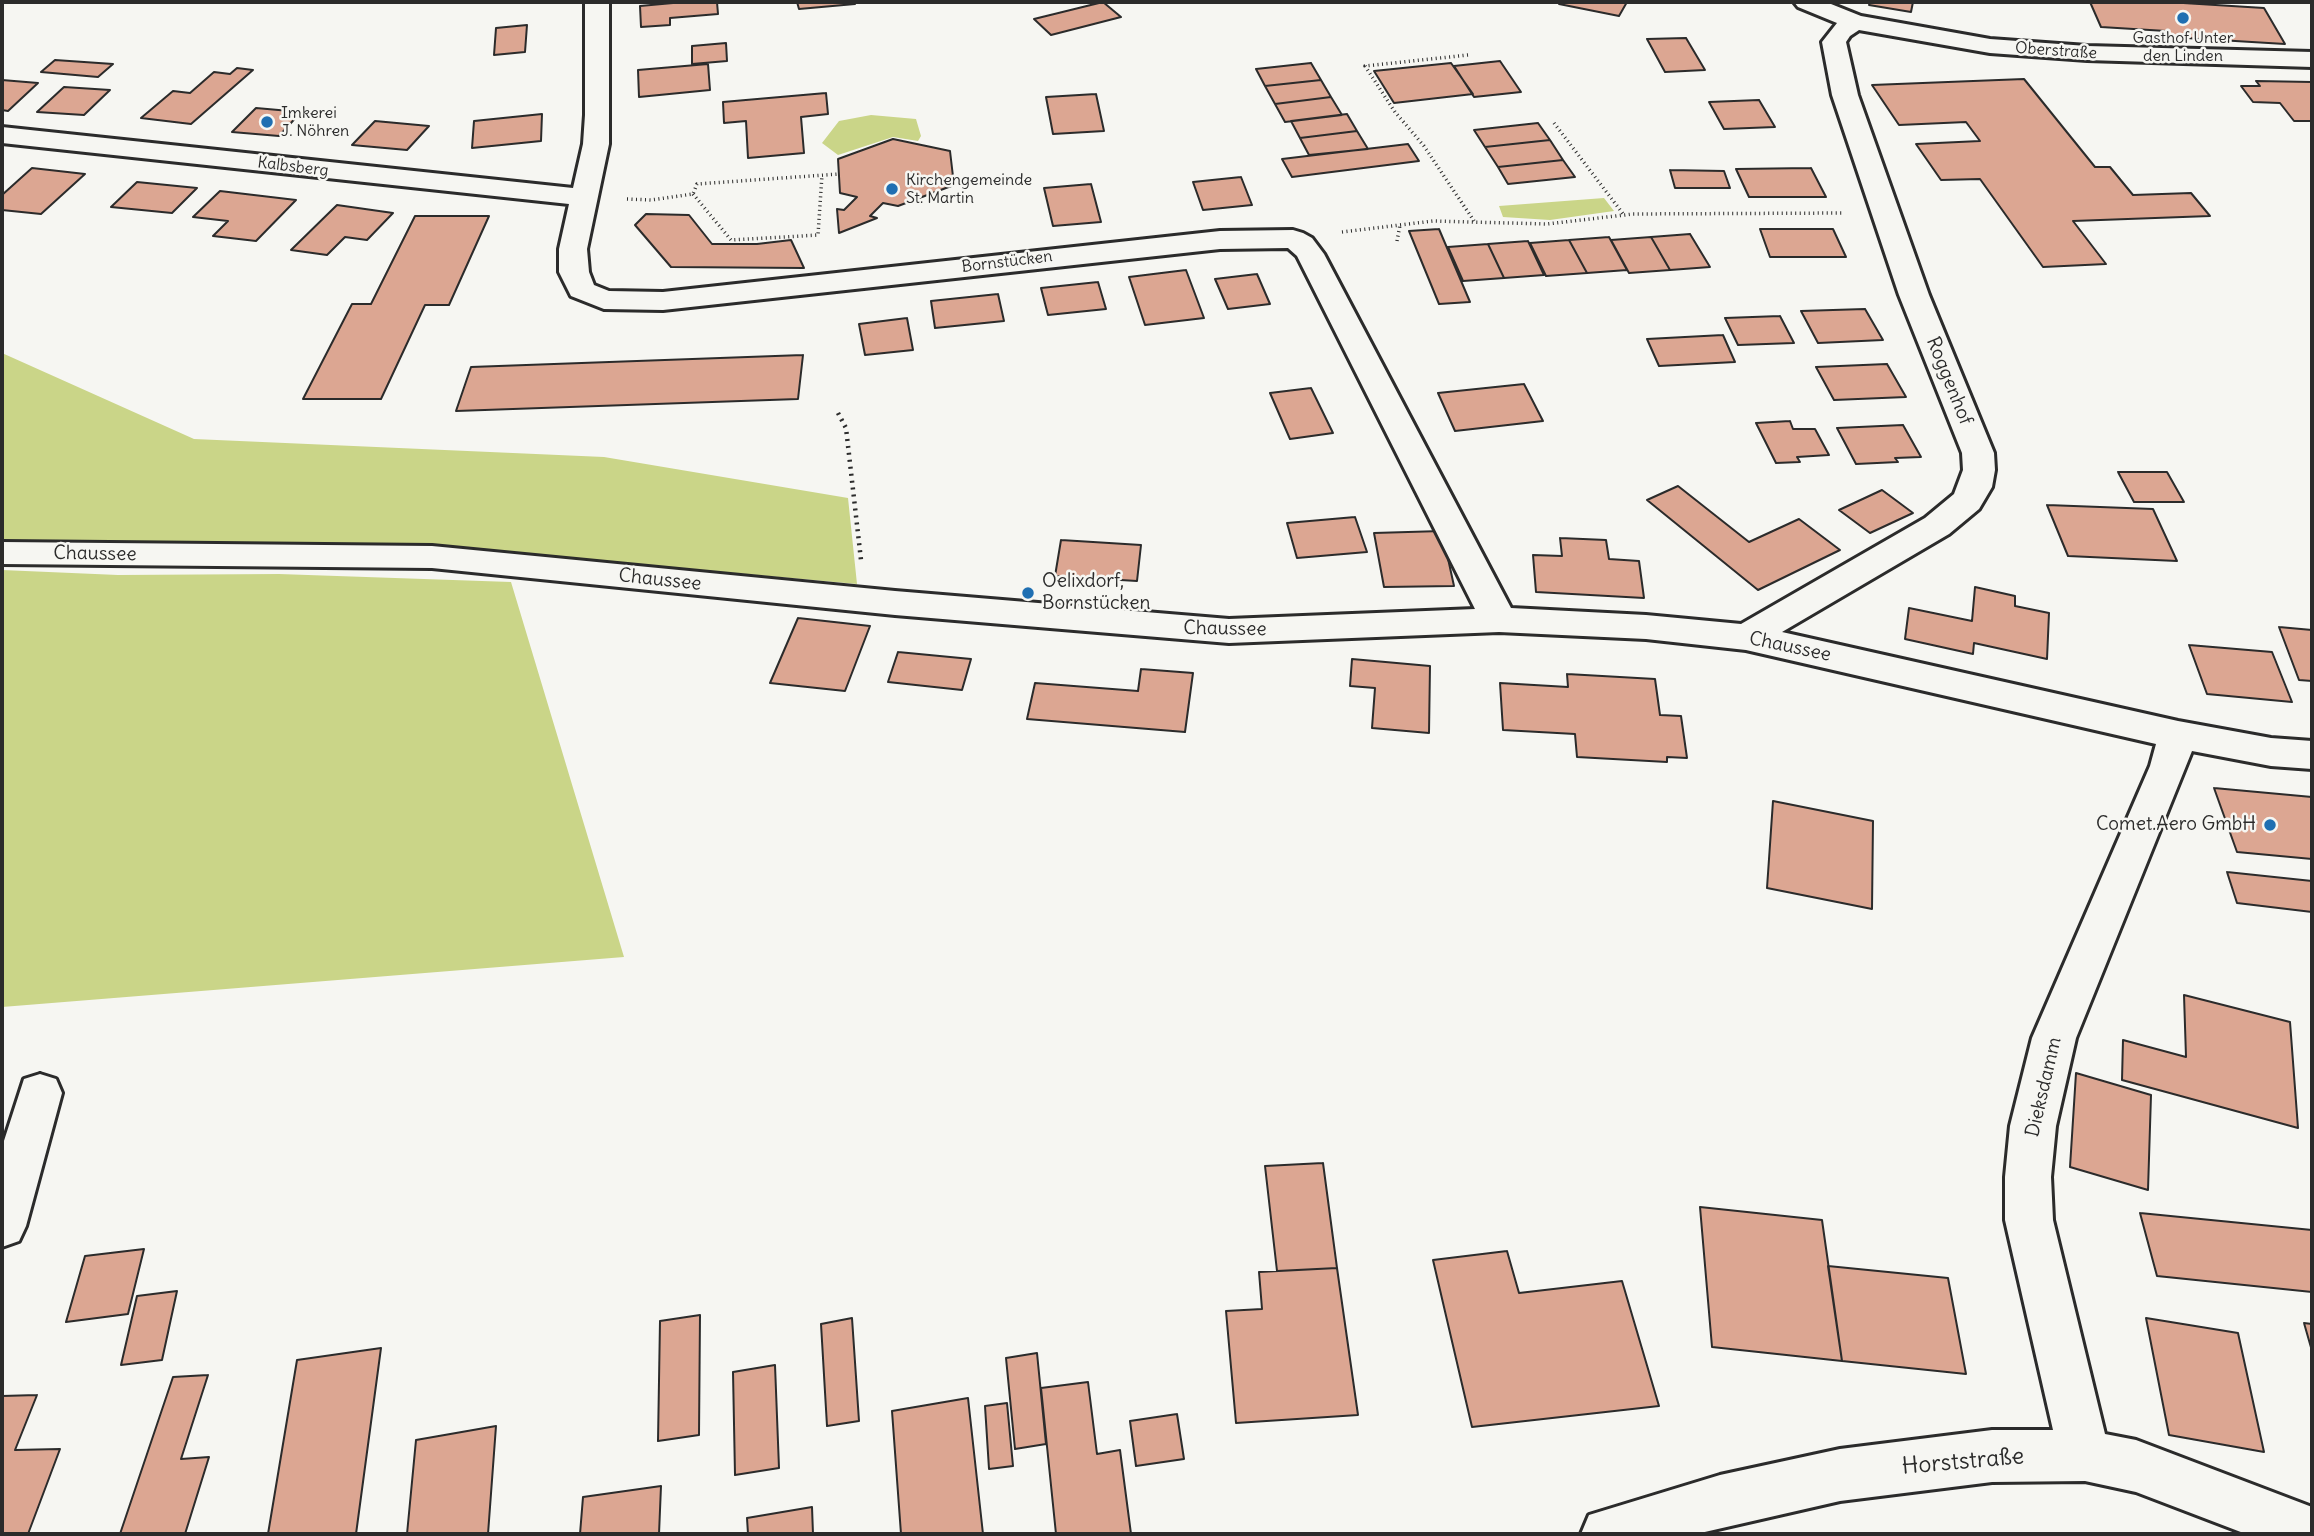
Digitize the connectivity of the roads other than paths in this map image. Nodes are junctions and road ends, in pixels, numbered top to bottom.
1 (597, 2) edge
2 (1806, 2) edge
3 (1855, 22) junction
4 (2312, 59) edge
5 (2, 135) edge
6 (584, 197) junction
7 (2, 553) edge
8 (1499, 620) junction
9 (1746, 637) junction
10 (2178, 735) junction
11 (2312, 755) edge
12 (40, 1093) dead end
13 (2, 1226) edge
14 (2085, 1455) junction
15 (2312, 1533) edge
16 (1608, 1534) edge

1 - 6 street, Bornstücken
2 - 3 street, Oberstraße
3 - 4 street, Oberstraße
3 - 9 street, Roggenhof
5 - 6 street, Kalbsberg
6 - 8 street, Bornstücken
7 - 8 street, Chaussee
8 - 9 street, Chaussee
9 - 10 street, Chaussee
10 - 11 street, Chaussee
10 - 14 street, Dieksdamm
12 - 13 street
14 - 15 street, Horststraße
14 - 16 street, Horststraße

